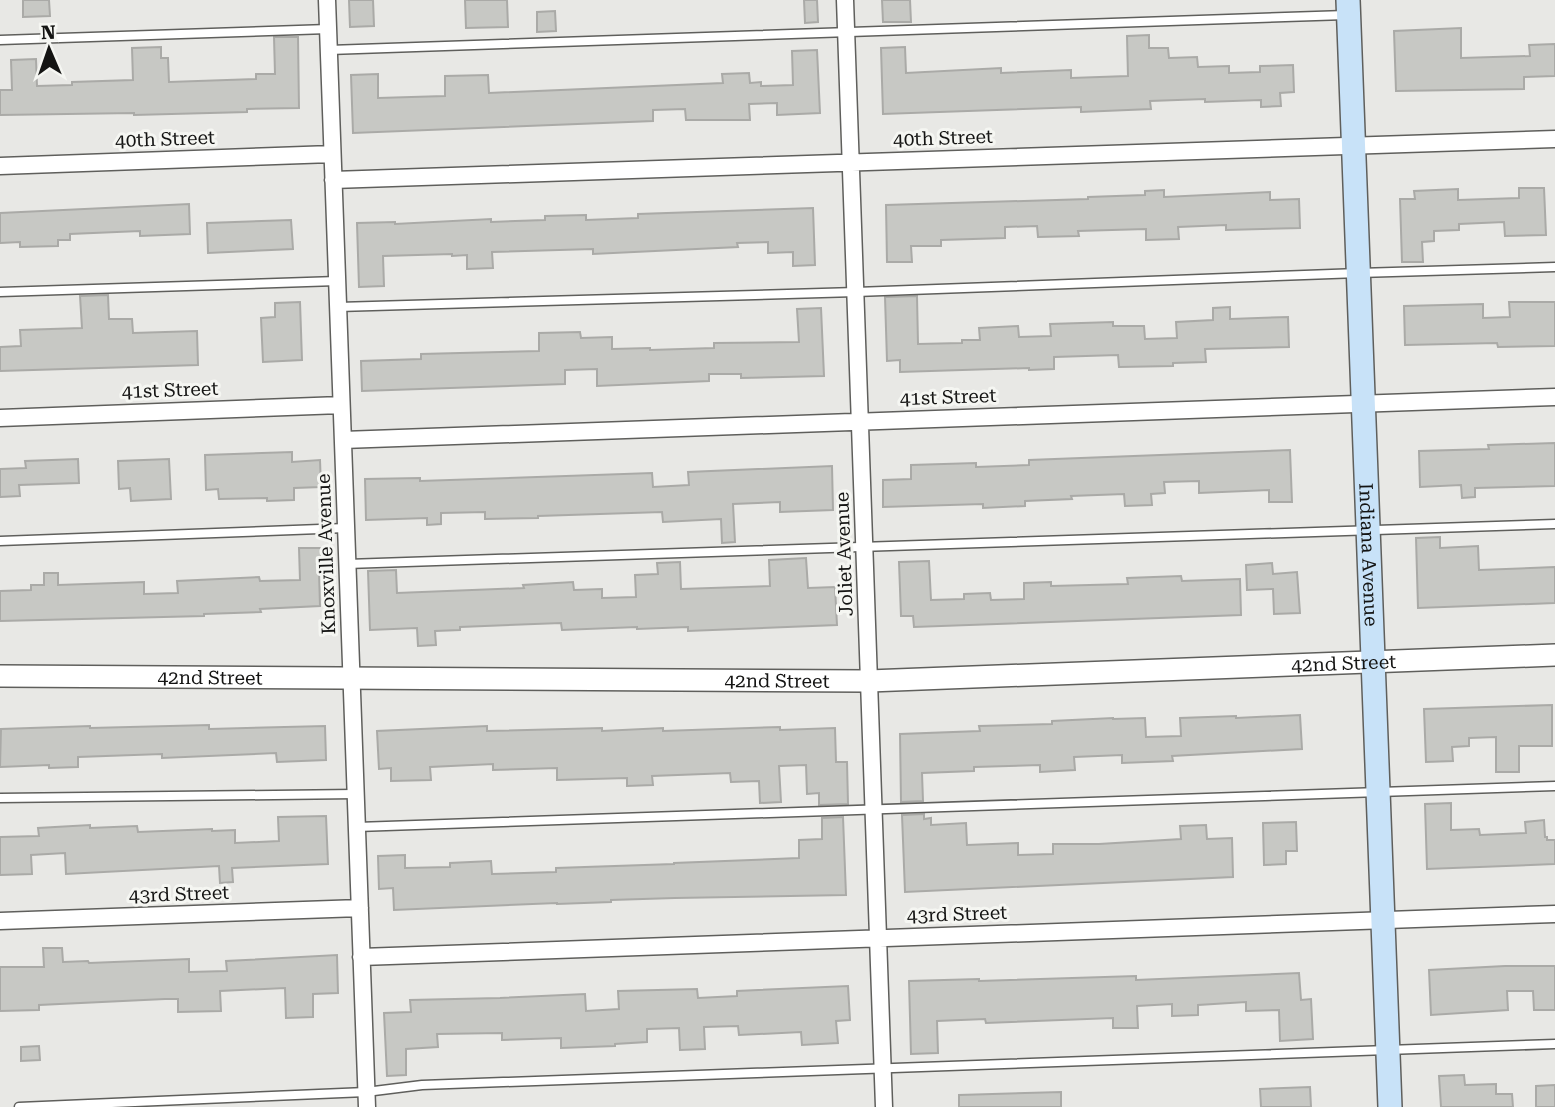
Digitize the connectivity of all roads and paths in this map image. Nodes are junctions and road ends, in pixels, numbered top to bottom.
1 (327, 0) edge
2 (845, 0) edge
3 (1349, 7) edge
4 (328, 29) junction
5 (846, 31) junction
6 (0, 40) edge
7 (329, 50) junction
8 (1555, 139) edge
9 (1354, 146) junction
10 (332, 154) junction
11 (851, 163) junction
12 (0, 166) edge
13 (333, 180) junction
14 (1555, 267) edge
15 (1359, 273) junction
16 (337, 281) junction
17 (0, 292) edge
18 (856, 292) junction
19 (338, 307) junction
20 (1555, 397) edge
21 (1363, 404) junction
22 (341, 405) junction
23 (0, 418) edge
24 (860, 422) junction
25 (343, 440) junction
26 (1555, 524) edge
27 (346, 528) junction
28 (1368, 529) junction
29 (0, 541) edge
30 (864, 547) junction
31 (347, 564) junction
32 (1555, 655) edge
33 (1373, 662) junction
34 (0, 676) edge
35 (351, 678) junction
36 (869, 681) junction
37 (1555, 786) edge
38 (1378, 793) junction
39 (355, 794) junction
40 (0, 798) edge
41 (874, 809) junction
42 (357, 827) junction
43 (360, 908) junction
44 (1555, 914) edge
45 (1382, 920) junction
46 (0, 921) edge
47 (878, 938) junction
48 (361, 957) junction
49 (1555, 1044) edge
50 (1388, 1050) junction
51 (883, 1069) junction
52 (366, 1100) edge
53 (19, 1107) edge
54 (884, 1107) edge
55 (1390, 1107) edge

1 - 4 street, Knoxville Avenue
2 - 5 street, Joliet Avenue
3 - 5 lane
3 - 9 main road, Indiana Avenue
4 - 6 lane
4 - 7 street, Knoxville Avenue
5 - 7 lane
5 - 11 street, Joliet Avenue
7 - 10 street, Knoxville Avenue
8 - 9 street, 40th Street
9 - 11 street, 40th Street
9 - 15 main road, Indiana Avenue
10 - 12 street, 40th Street
10 - 13 street, Knoxville Avenue
11 - 13 street, 40th Street
11 - 18 street, Joliet Avenue
13 - 16 street, Knoxville Avenue
14 - 15 lane
15 - 18 lane
15 - 21 main road, Indiana Avenue
16 - 17 lane
16 - 19 street, Knoxville Avenue
18 - 19 lane
18 - 24 street, Joliet Avenue
19 - 22 street, Knoxville Avenue
20 - 21 street, 41st Street
21 - 24 street, 41st Street
21 - 28 main road, Indiana Avenue
22 - 23 street, 41st Street
22 - 25 street, Knoxville Avenue
24 - 25 street, 41st Street
24 - 30 street, Joliet Avenue
25 - 27 street, Knoxville Avenue
26 - 28 lane
27 - 29 lane
27 - 31 street, Knoxville Avenue
28 - 30 lane
28 - 33 main road, Indiana Avenue
30 - 31 lane
30 - 36 street, Joliet Avenue
31 - 35 street, Knoxville Avenue
32 - 33 street, 42nd Street
33 - 36 street, 42nd Street
33 - 38 main road, Indiana Avenue
34 - 35 street, 42nd Street
35 - 36 street, 42nd Street
35 - 39 street, Knoxville Avenue
36 - 41 street, Joliet Avenue
37 - 38 lane
38 - 41 lane
38 - 45 main road, Indiana Avenue
39 - 40 lane
39 - 42 street, Knoxville Avenue
41 - 42 lane
41 - 47 street, Joliet Avenue
42 - 43 street, Knoxville Avenue
43 - 46 street, 43rd Street
43 - 48 street, Knoxville Avenue
44 - 45 street, 43rd Street
45 - 47 street, 43rd Street
45 - 50 main road, Indiana Avenue
47 - 48 street, 43rd Street
47 - 51 street, Joliet Avenue
48 - 52 street, Knoxville Avenue
49 - 50 lane
50 - 51 lane
50 - 55 main road, Indiana Avenue
51 - 52 lane
51 - 54 street, Joliet Avenue
52 - 53 lane

